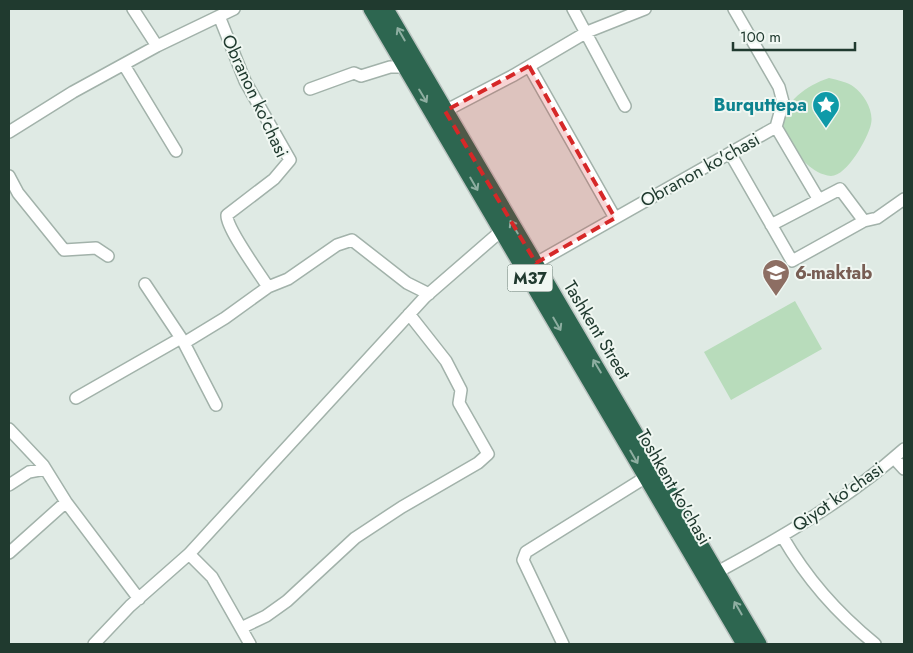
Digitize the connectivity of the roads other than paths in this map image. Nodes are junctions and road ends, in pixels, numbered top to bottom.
1 (133, 9) edge
2 (234, 9) edge
3 (371, 9) edge
4 (386, 9) edge
5 (573, 9) edge
6 (645, 9) edge
7 (734, 9) edge
8 (219, 16) junction
9 (587, 32) junction
10 (157, 46) junction
11 (124, 64) junction
12 (529, 66) junction
13 (405, 67) junction
14 (310, 89) dead end
15 (625, 106) dead end
16 (445, 111) junction
17 (776, 127) junction
18 (9, 132) edge
19 (176, 151) dead end
20 (730, 153) junction
21 (9, 176) edge
22 (904, 199) edge
23 (819, 200) junction
24 (614, 218) junction
25 (864, 221) junction
26 (771, 225) junction
27 (501, 232) junction
28 (108, 256) dead end
29 (536, 263) junction
30 (144, 284) dead end
31 (268, 287) junction
32 (429, 294) junction
33 (409, 314) junction
34 (182, 340) junction
35 (76, 398) dead end
36 (216, 405) dead end
37 (9, 429) edge
38 (904, 449) edge
39 (894, 458) junction
40 (46, 469) junction
41 (904, 469) edge
42 (646, 477) junction
43 (9, 485) edge
44 (66, 502) junction
45 (782, 536) junction
46 (9, 553) edge
47 (189, 554) junction
48 (711, 576) junction
49 (139, 598) junction
50 (241, 628) junction
51 (94, 644) edge
52 (250, 644) edge
53 (563, 644) edge
54 (744, 644) edge
55 (759, 644) edge
56 (875, 644) edge

1 - 10 street
2 - 8 street, Obranon ko'chasi
3 - 13 highway, M37
16 -> 4 highway, Tashkent Street / M37
5 - 9 street
6 - 9 street
7 - 17 street, Obranon ko'chasi
8 - 10 street, Obranon ko'chasi
8 - 31 street, Obranon ko'chasi
9 - 12 street
9 - 15 street
10 - 11 street, Obranon ko'chasi
11 - 18 street, Obranon ko'chasi
11 - 19 street
12 - 16 street
12 - 24 street
13 - 14 street
13 -> 27 highway, M37
29 -> 16 highway, Tashkent Street / M37
17 - 20 street, Obranon ko'chasi
17 - 23 street
20 - 24 street, Obranon ko'chasi
20 - 26 street
21 - 28 street
22 - 25 street
23 - 25 street
23 - 26 street
24 - 29 street, Obranon ko'chasi
25 - 26 street
27 - 32 street
27 -> 42 highway, Toshkent ko'chasi / M37
48 -> 29 highway, Tashkent Street / M37
30 - 34 street
31 - 32 street
31 - 34 street
32 - 33 street
33 - 47 street
33 - 50 street
34 - 35 street
34 - 36 street
37 - 40 street
38 - 39 street, Qiyot ko'chasi
39 - 41 street, Qiyot ko'chasi
39 - 45 street, Qiyot ko'chasi
40 - 43 street
40 - 44 street
42 - 48 highway, Toshkent ko'chasi / M37
42 - 53 street
44 - 46 street
44 - 49 street
45 - 48 street, Qiyot ko'chasi
45 - 56 street, Qiyot ko'chasi
47 - 49 street
47 - 50 street
48 - 54 highway, Tashkent Street / M37
55 -> 48 highway, Tashkent Street / M37
49 - 51 street
50 - 52 street

